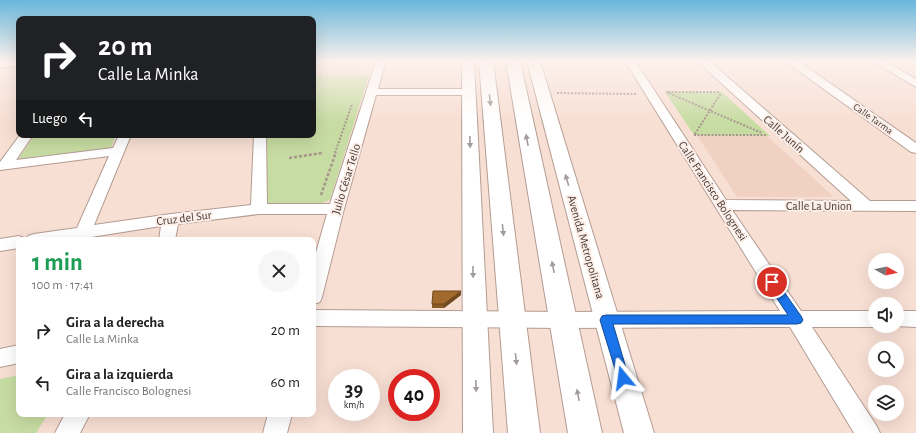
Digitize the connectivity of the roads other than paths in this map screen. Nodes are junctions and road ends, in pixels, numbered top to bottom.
1 (375, 81) edge
2 (468, 81) edge
3 (488, 81) edge
4 (516, 81) edge
5 (538, 81) edge
6 (642, 81) edge
7 (724, 81) edge
8 (818, 81) edge
9 (372, 92) junction
10 (468, 92) junction
11 (25, 138) edge
12 (124, 138) edge
13 (260, 138) edge
14 (916, 149) edge
15 (118, 151) junction
16 (2, 166) edge
17 (721, 205) junction
18 (866, 206) junction
19 (916, 206) edge
20 (258, 209) junction
21 (336, 209) junction
22 (171, 219) junction
23 (83, 232) junction
24 (52, 237) edge
25 (168, 237) edge
26 (16, 242) edge
27 (0, 245) edge
28 (316, 286) edge
29 (316, 318) edge
30 (474, 319) junction
31 (868, 319) edge
32 (904, 319) edge
33 (916, 319) edge
34 (512, 320) junction
35 (564, 320) junction
36 (606, 320) junction
37 (797, 320) junction
38 (16, 355) edge
39 (0, 358) edge
40 (76, 417) edge
41 (279, 417) edge
42 (67, 433) edge
43 (275, 433) edge
44 (478, 433) edge
45 (524, 433) edge
46 (585, 433) edge
47 (639, 433) edge
48 (868, 433) edge

1 - 9 street, Julio César Tello
2 - 10 street
3 -> 34 main road
35 -> 4 main road
36 -> 5 street, Avenida Metropolitana
6 - 17 street, Calle Francisco Bolognesi
7 - 18 street, Calle Junín
8 - 14 street, Calle Tarma
9 - 10 street
9 - 21 street, Julio César Tello
10 -> 30 street
11 - 16 street
12 - 15 street
13 - 20 street
15 - 16 street
15 - 23 street
17 - 18 street, Calle La Union
17 - 37 street, Calle Francisco Bolognesi
18 - 19 street, Calle La Union
20 - 21 street, Cruz del Sur
20 - 22 street, Cruz del Sur
21 - 28 street, Julio César Tello
22 - 23 street, Cruz del Sur
22 - 25 street
23 - 24 street, Cruz del Sur
26 - 27 street
29 - 30 street
30 - 34 street
30 -> 44 street
31 - 37 street
32 - 33 street
34 - 35 street
34 -> 45 main road
35 - 36 street
46 -> 35 main road
36 - 37 street
36 - 47 street, Avenida Metropolitana
37 - 48 street, Calle Francisco Bolognesi
38 - 39 street
40 - 42 street
41 - 43 street

